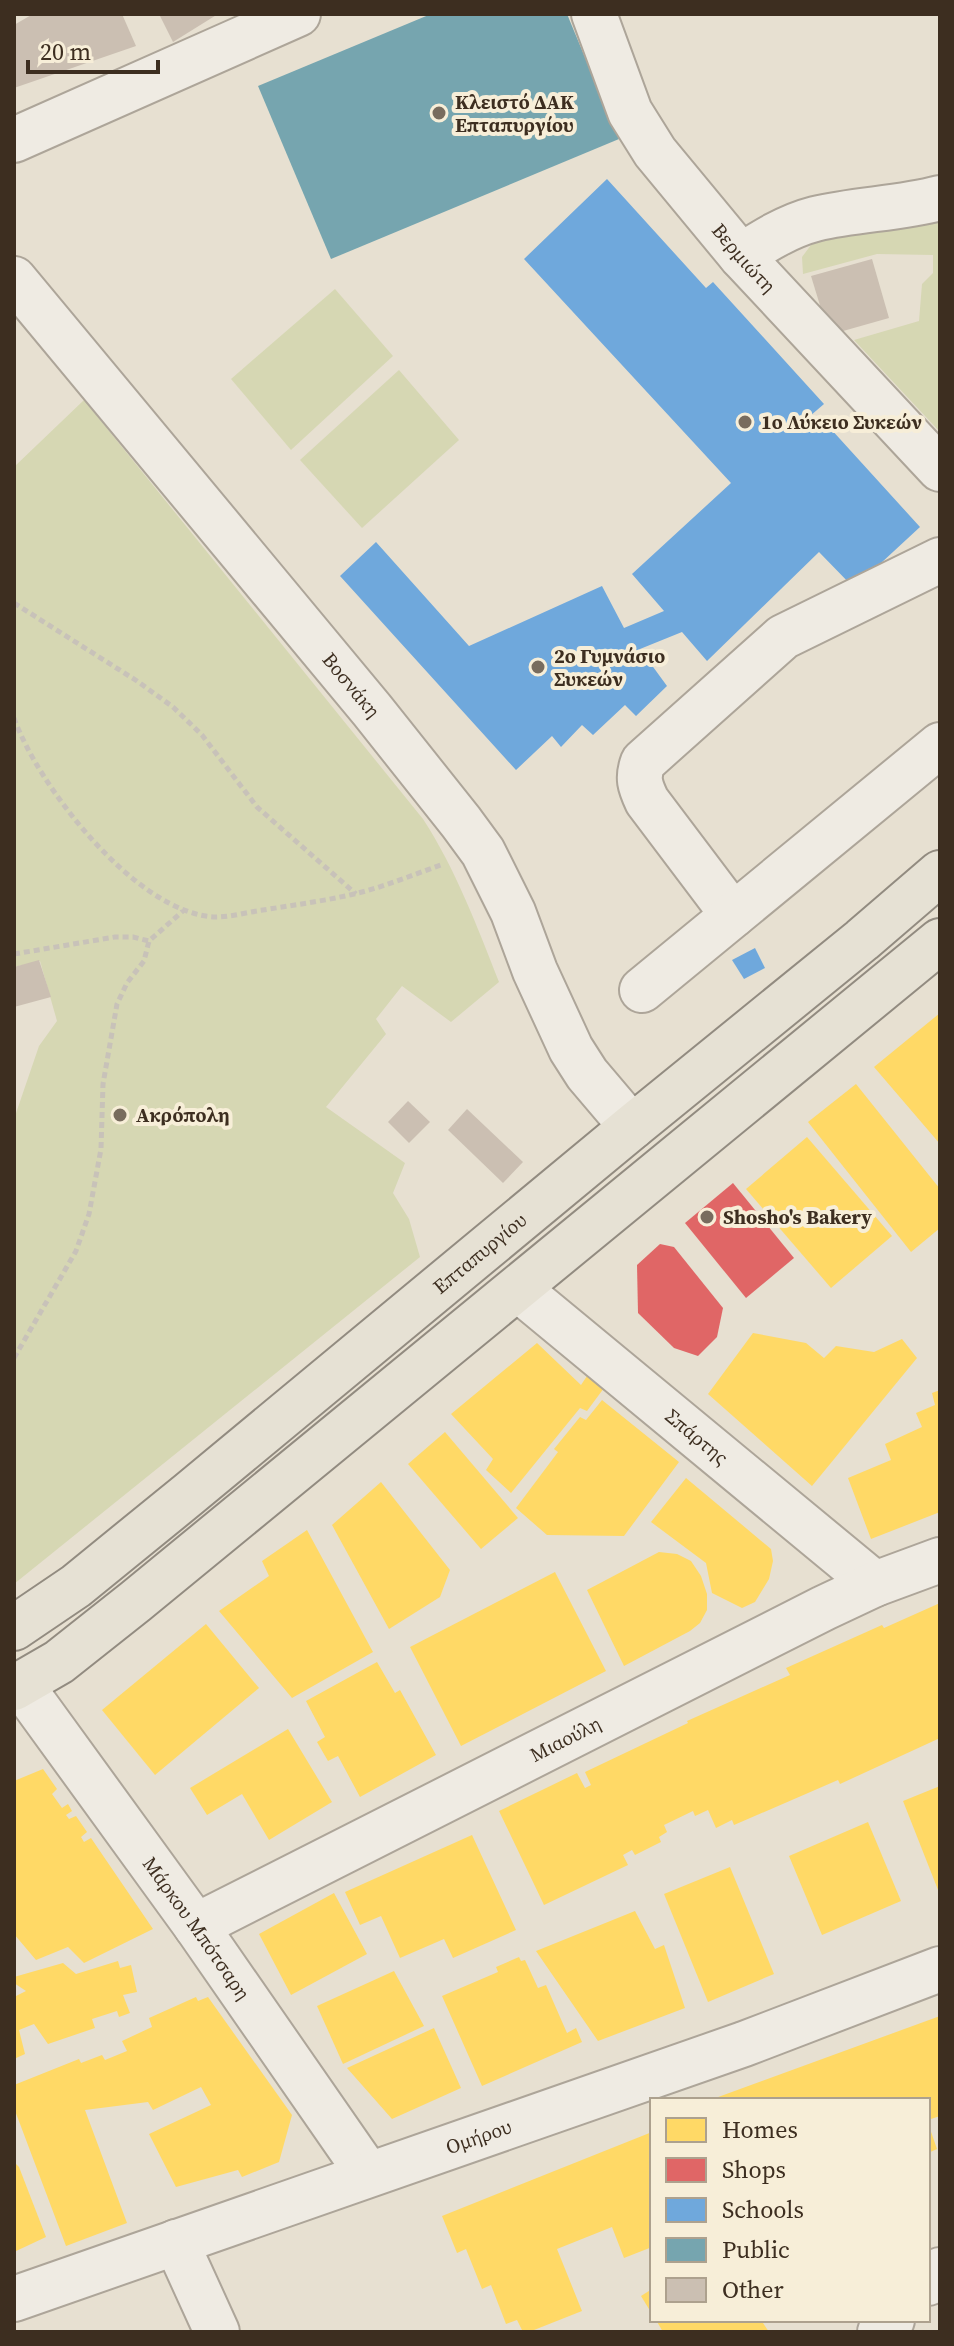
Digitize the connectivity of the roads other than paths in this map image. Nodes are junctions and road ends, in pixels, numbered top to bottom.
1 (298, 14) edge
2 (594, 14) edge
3 (14, 140) edge
4 (940, 198) edge
5 (741, 256) junction
6 (14, 279) edge
7 (940, 469) edge
8 (940, 560) edge
9 (940, 745) edge
10 (933, 890) edge
11 (733, 915) junction
12 (940, 941) edge
13 (642, 990) dead end
14 (632, 1127) junction
15 (518, 1289) junction
16 (940, 1560) edge
17 (875, 1584) junction
18 (14, 1628) edge
19 (17, 1686) edge
20 (196, 1926) junction
21 (940, 1969) edge
22 (368, 2174) junction
23 (176, 2242) junction
24 (14, 2299) edge
25 (217, 2332) edge

1 - 3 street
2 - 5 street, Βερμιώτη
4 - 5 street
5 - 7 street, Βερμιώτη
6 - 14 street, Βοσνάκη
8 - 11 street
9 - 11 street
10 - 14 main road, Επταπυργίου
11 - 13 street
12 - 15 main road
14 - 18 main road, Επταπυργίου
15 - 17 street, Σπάρτης
15 - 19 main road
16 - 17 street, Μιαούλη
17 - 20 street, Μιαούλη
19 - 20 street, Μάρκου Μπότσαρη
20 - 22 street, Μάρκου Μπότσαρη
21 - 22 street, Ομήρου
22 - 23 street, Ομήρου
23 - 24 street, Ομήρου
23 - 25 street

